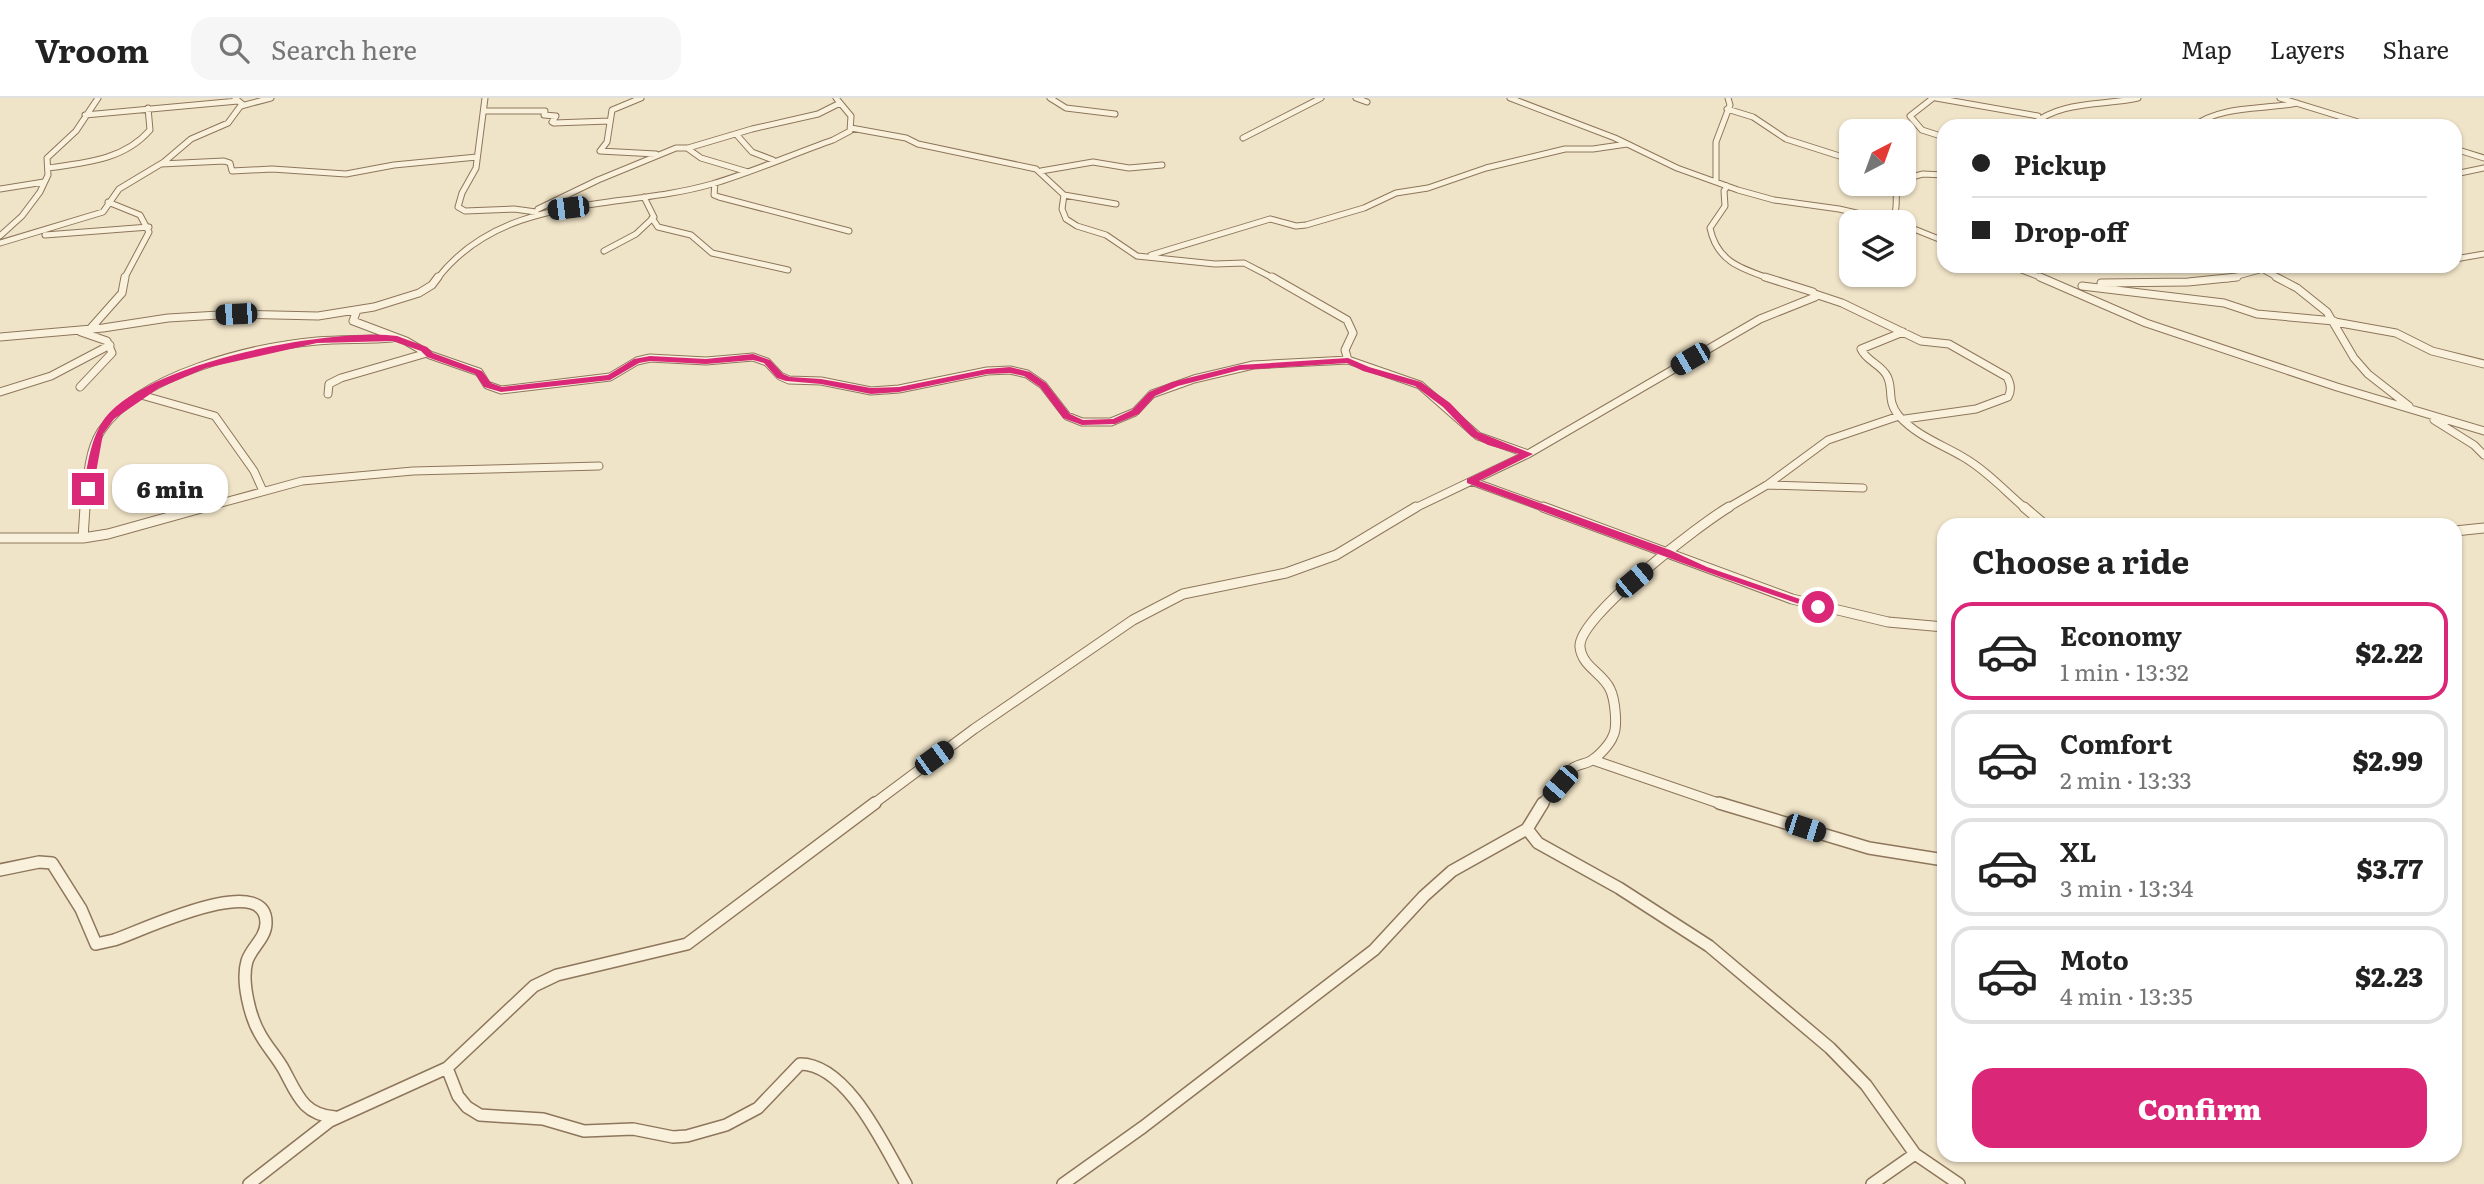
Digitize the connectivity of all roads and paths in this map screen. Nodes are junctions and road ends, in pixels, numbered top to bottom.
1 (98, 98) edge
2 (271, 98) edge
3 (485, 98) edge
4 (641, 98) edge
5 (1050, 98) edge
6 (1321, 98) edge
7 (1356, 98) edge
8 (1510, 98) edge
9 (1728, 98) edge
10 (1934, 98) edge
11 (2138, 98) edge
12 (2280, 98) edge
13 (838, 100) edge
14 (238, 101) edge
15 (1367, 102) dead end
16 (2297, 103) junction
17 (148, 108) junction
18 (1727, 109) junction
19 (485, 111) junction
20 (1115, 114) dead end
21 (85, 115) junction
22 (2038, 116) junction
23 (2036, 119) edge
24 (2202, 119) edge
25 (2348, 119) edge
26 (609, 121) junction
27 (851, 128) junction
28 (736, 134) junction
29 (1937, 135) edge
30 (1243, 138) dead end
31 (1627, 144) junction
32 (688, 148) junction
33 (2462, 151) edge
34 (660, 155) junction
35 (1839, 156) edge
36 (477, 157) junction
37 (2484, 158) edge
38 (773, 160) junction
39 (161, 164) junction
40 (1162, 165) dead end
41 (2484, 168) edge
42 (48, 169) junction
43 (748, 172) junction
44 (1041, 172) junction
45 (2462, 173) edge
46 (1916, 175) edge
47 (1937, 175) edge
48 (44, 182) junction
49 (1716, 182) junction
50 (715, 183) junction
51 (1727, 186) junction
52 (0, 189) edge
53 (678, 191) junction
54 (716, 195) junction
55 (1064, 195) junction
56 (643, 197) junction
57 (108, 202) junction
58 (1116, 204) dead end
59 (1839, 211) edge
60 (537, 212) junction
61 (652, 218) junction
62 (149, 227) junction
63 (1916, 230) edge
64 (849, 231) dead end
65 (0, 236) edge
66 (1937, 238) edge
67 (23, 239) junction
68 (0, 243) edge
69 (604, 251) dead end
70 (2484, 254) edge
71 (1146, 257) junction
72 (2462, 258) edge
73 (788, 270) dead end
74 (2030, 273) edge
75 (2249, 273) edge
76 (2269, 273) edge
77 (2082, 286) junction
78 (2071, 288) junction
79 (1815, 294) junction
80 (357, 310) junction
81 (2335, 322) junction
82 (90, 329) junction
83 (76, 331) junction
84 (1903, 332) junction
85 (0, 337) edge
86 (394, 338) junction
87 (110, 345) junction
88 (427, 353) junction
89 (1348, 360) junction
90 (2484, 364) edge
91 (80, 387) dead end
92 (0, 392) edge
93 (328, 394) dead end
94 (141, 395) junction
95 (2416, 411) junction
96 (1902, 417) junction
97 (2484, 431) edge
98 (1528, 454) junction
99 (2484, 454) edge
100 (599, 466) dead end
101 (1471, 481) junction
102 (1768, 485) junction
103 (1863, 488) dead end
104 (263, 491) junction
105 (2037, 518) edge
106 (2484, 528) edge
107 (2462, 530) edge
108 (0, 538) edge
109 (83, 538) junction
110 (1666, 552) junction
111 (1937, 626) edge
112 (1593, 760) junction
113 (1527, 830) junction
114 (1937, 859) edge
115 (0, 870) edge
116 (447, 1068) junction
117 (337, 1117) junction
118 (1915, 1154) junction
119 (249, 1184) edge
120 (906, 1184) edge
121 (1063, 1184) edge
122 (1872, 1184) edge
123 (1959, 1184) edge

1 - 21 street
2 - 14 street
3 - 19 street
4 - 26 street
5 - 20 street
6 - 30 street
7 - 15 street
8 - 31 street
9 - 18 street
10 - 22 street
10 - 29 street
11 - 22 street
12 - 16 street
13 - 27 street
13 - 28 street
14 - 17 street
14 - 39 street
16 - 24 street
16 - 25 street
17 - 21 street
17 - 42 street
18 - 35 street
18 - 49 street
19 - 26 street
19 - 36 street
21 - 42 street
22 - 23 street
26 - 34 street
27 - 38 street
27 - 44 street
28 - 32 street
28 - 38 street
31 - 49 street
31 - 71 street
32 - 34 street
32 - 43 street
33 - 37 street
34 - 60 street
36 - 39 street
36 - 60 street
38 - 43 street
39 - 57 street
40 - 44 street
41 - 45 street
42 - 48 street
43 - 50 street
44 - 55 street
46 - 47 street
48 - 52 street
48 - 65 street
49 - 51 street
50 - 53 street
50 - 54 street
51 - 59 street
51 - 79 street
53 - 54 street
53 - 56 street
54 - 64 street
55 - 58 street
55 - 71 street
56 - 60 street
56 - 61 street
57 - 62 street
57 - 67 street
60 - 80 street
61 - 69 street
61 - 73 street
62 - 67 street
62 - 82 street
63 - 66 street
67 - 68 street
70 - 72 street
71 - 89 street
74 - 78 street
75 - 77 street
76 - 81 street
77 - 78 street
77 - 81 street
78 - 95 street
79 - 84 street
79 - 98 street
80 - 82 street
80 - 86 street
81 - 90 street
81 - 95 street
82 - 83 street
83 - 85 street
83 - 87 street
84 - 96 street
84 - 96 street
86 - 88 street
86 - 94 street
87 - 91 street
87 - 92 street
88 - 89 street
88 - 93 street
89 - 98 street
94 - 104 street
94 - 109 street
95 - 97 street
95 - 99 street
96 - 102 street
96 - 105 street
98 - 101 street
100 - 104 street
101 - 110 street
101 - 116 street
102 - 103 street
102 - 110 street
104 - 109 street
106 - 107 street
108 - 109 street
110 - 111 street
110 - 112 street
112 - 113 street
112 - 114 street
113 - 118 street
113 - 121 street
115 - 117 street
116 - 117 street
116 - 120 street
117 - 119 street
118 - 122 street
118 - 123 street

